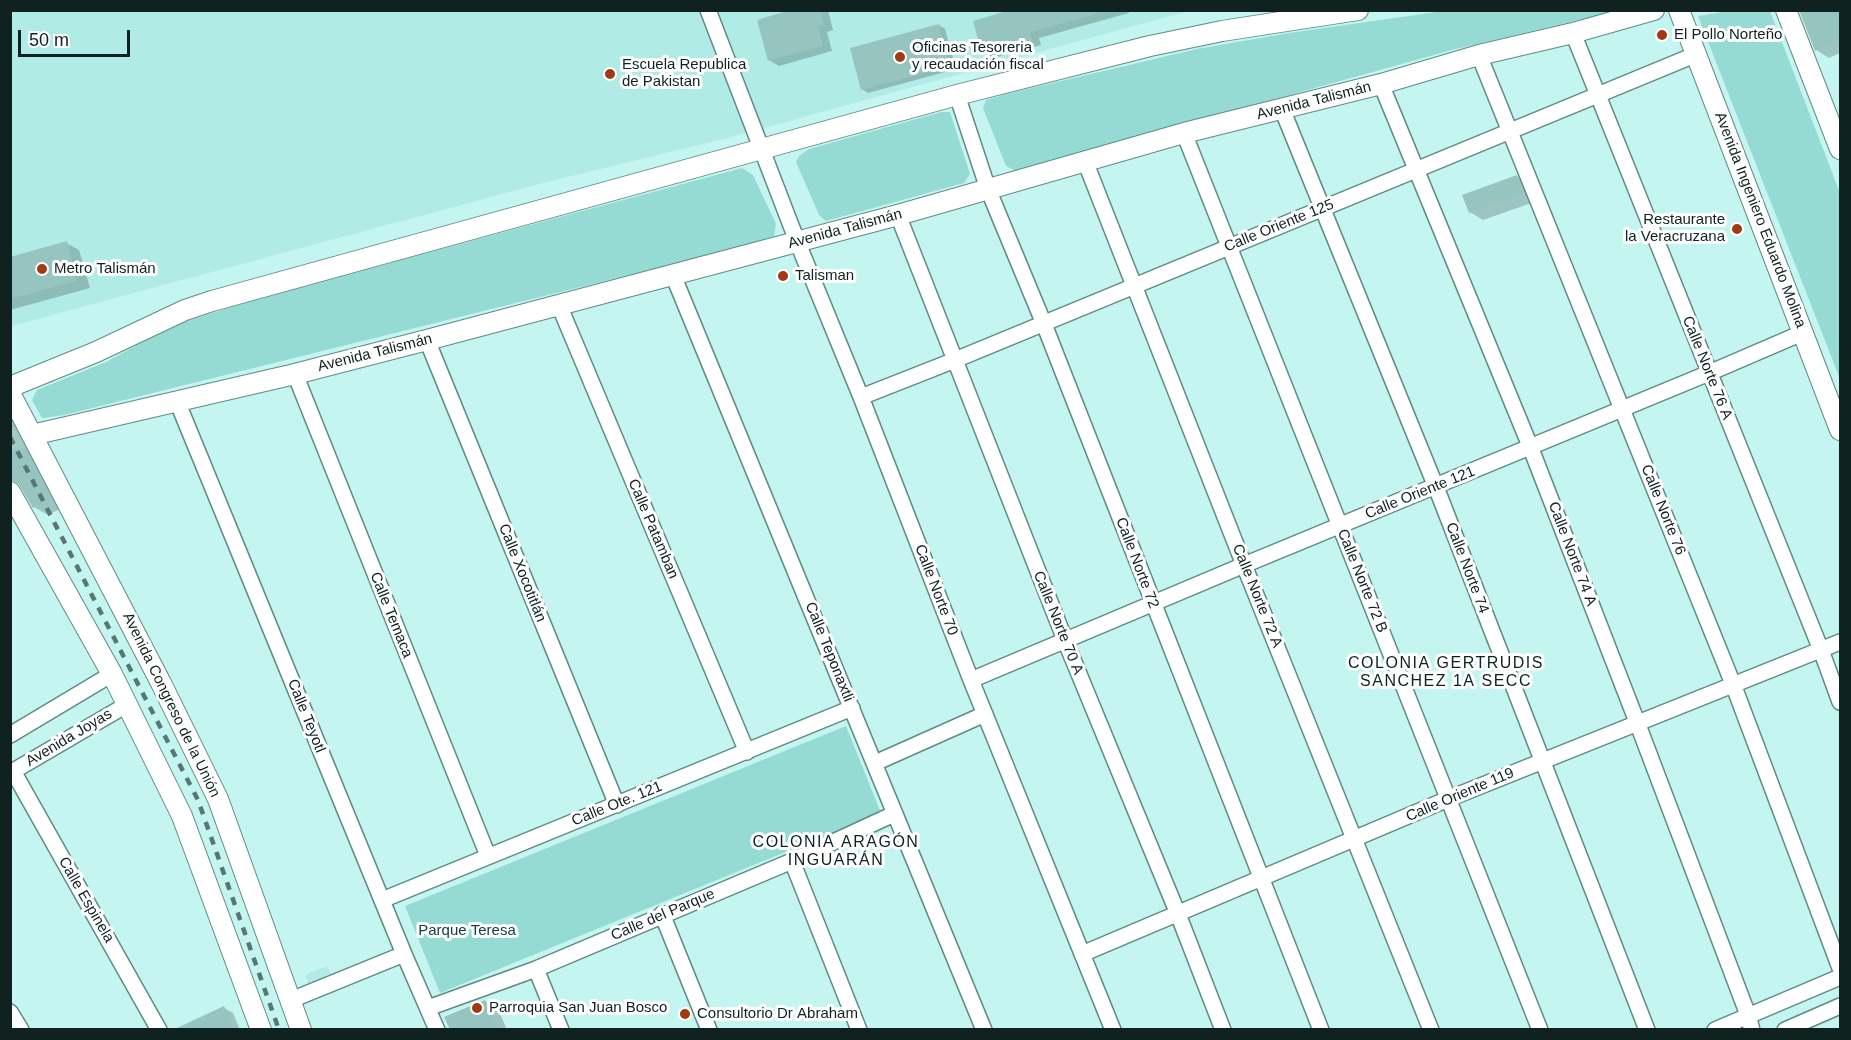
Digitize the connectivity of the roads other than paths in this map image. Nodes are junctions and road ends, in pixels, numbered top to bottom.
1 (708, 10) edge
2 (1291, 10) edge
3 (1358, 10) edge
4 (1654, 10) edge
5 (1679, 10) edge
6 (1786, 10) edge
7 (1222, 31) junction
8 (1573, 33) junction
9 (1479, 54) junction
10 (1697, 54) junction
11 (1381, 84) junction
12 (957, 95) junction
13 (1597, 95) junction
14 (1282, 109) junction
15 (1511, 131) junction
16 (1184, 133) junction
17 (762, 149) junction
18 (1840, 149) edge
19 (1085, 161) junction
20 (1415, 170) junction
21 (988, 189) junction
22 (1322, 209) junction
23 (898, 215) junction
24 (797, 242) junction
25 (1229, 247) junction
26 (673, 274) junction
27 (1133, 286) junction
28 (559, 305) junction
29 (1044, 324) junction
30 (1802, 333) junction
31 (427, 340) junction
32 (955, 360) junction
33 (1709, 373) junction
34 (295, 374) junction
35 (10, 387) edge
36 (10, 393) edge
37 (861, 397) junction
38 (177, 401) junction
39 (1621, 408) junction
40 (1840, 430) edge
41 (32, 435) junction
42 (1530, 446) junction
43 (1436, 487) junction
44 (10, 492) edge
45 (1340, 526) junction
46 (1244, 565) junction
47 (1154, 603) junction
48 (1065, 640) junction
49 (1840, 642) edge
50 (1821, 650) junction
51 (112, 674) junction
52 (971, 680) junction
53 (1733, 684) junction
54 (1840, 702) edge
55 (128, 704) junction
56 (852, 708) junction
57 (985, 714) junction
58 (1637, 722) junction
59 (10, 735) edge
60 (747, 752) junction
61 (1542, 761) junction
62 (874, 764) junction
63 (12, 772) edge
64 (1448, 799) junction
65 (617, 805) junction
66 (894, 814) junction
67 (1354, 840) junction
68 (488, 856) junction
69 (792, 861) junction
70 (1261, 879) junction
71 (382, 900) junction
72 (662, 914) junction
73 (1178, 914) junction
74 (404, 954) junction
75 (1082, 954) junction
76 (1840, 968) edge
77 (536, 969) junction
78 (1840, 977) edge
79 (291, 1000) junction
80 (1840, 1006) edge
81 (428, 1008) junction
82 (10, 1012) edge
83 (1750, 1022) edge
84 (21, 1029) edge
85 (159, 1029) edge
86 (261, 1029) edge
87 (301, 1029) edge
88 (437, 1029) edge
89 (561, 1029) edge
90 (709, 1029) edge
91 (859, 1029) edge
92 (984, 1029) edge
93 (1113, 1029) edge
94 (1223, 1029) edge
95 (1321, 1029) edge
96 (1431, 1029) edge
97 (1540, 1029) edge
98 (1647, 1029) edge
99 (1715, 1029) edge
100 (1785, 1029) edge

1 - 17 street, Calle Norte 70
2 - 7 street
3 - 7 main road
4 - 8 main road, Avenida Talismán
5 - 10 main road, Avenida Ingeniero Eduardo Molina
6 - 18 main road
7 - 12 main road
8 - 9 main road, Avenida Talismán
8 - 13 street, Calle Norte 76 A
9 - 11 main road, Avenida Talismán
9 - 15 street, Calle Norte 76
10 - 13 street, Calle Oriente 125
10 - 30 main road, Avenida Ingeniero Eduardo Molina
11 - 14 main road, Avenida Talismán
11 - 20 street, Calle Norte 74 A
12 - 17 main road
12 - 21 street, Calle Norte 72
13 - 15 street, Calle Oriente 125
13 - 33 street, Calle Norte 76 A
14 - 16 main road, Avenida Talismán
14 - 22 street, Calle Norte 74
15 - 20 street, Calle Oriente 125
15 - 39 street, Calle Norte 76
16 - 19 main road, Avenida Talismán
16 - 25 street, Calle Norte 72 B
17 - 24 street, Calle Norte 70
17 - 35 main road
19 - 21 main road, Avenida Talismán
19 - 27 street, Calle Norte 72 A
20 - 22 street, Calle Oriente 125
20 - 42 street, Calle Norte 74 A
21 - 23 main road, Avenida Talismán
21 - 29 street, Calle Norte 72
22 - 25 street, Calle Oriente 125
22 - 43 street, Calle Norte 74
23 - 24 main road, Avenida Talismán
23 - 32 street, Calle Norte 70 A
24 - 26 main road, Avenida Talismán
24 - 37 street, Calle Norte 70
25 - 27 street, Calle Oriente 125
25 - 45 street, Calle Norte 72 B
26 - 28 main road, Avenida Talismán
26 - 56 street, Calle Teponaxtli
27 - 29 street, Calle Oriente 125
27 - 46 street, Calle Norte 72 A
28 - 31 main road, Avenida Talismán
28 - 60 street, Calle Patamban
29 - 32 street, Calle Oriente 125
29 - 47 street, Calle Norte 72
30 - 33 street, Calle Oriente 121
30 - 40 main road, Avenida Ingeniero Eduardo Molina
31 - 34 main road, Avenida Talismán
31 - 65 street, Calle Xocotitlán
32 - 37 street, Calle Oriente 125
32 - 48 street, Calle Norte 70 A
33 - 39 street, Calle Oriente 121
33 - 50 street, Calle Norte 76 A
34 - 38 main road, Avenida Talismán
34 - 68 street, Calle Temaca
36 - 41 main road, Avenida Congreso de la Unión
37 - 52 street, Calle Norte 70
38 - 41 main road, Avenida Talismán
38 - 71 street, Calle Teyotl
39 - 42 street, Calle Oriente 121
39 - 53 street, Calle Norte 76
41 - 79 main road, Avenida Congreso de la Unión
42 - 43 street, Calle Oriente 121
42 - 58 street, Calle Norte 74 A
43 - 45 street, Calle Oriente 121
43 - 61 street, Calle Norte 74
44 - 51 main road
45 - 46 street, Calle Oriente 121
45 - 64 street, Calle Norte 72 B
46 - 47 street, Calle Oriente 121
46 - 67 street, Calle Norte 72 A
47 - 48 street, Calle Oriente 121
47 - 70 street, Calle Norte 72
48 - 52 street, Calle Oriente 121
48 - 73 street, Calle Norte 70 A
49 - 50 street, Calle Oriente 119
50 - 53 street, Calle Oriente 119
50 - 54 street, Calle Norte 76 A
51 - 55 main road
51 - 59 street
52 - 57 street, Calle Norte 70
53 - 58 street, Calle Oriente 119
53 - 76 street, Calle Norte 76
55 - 63 street, Avenida Joyas
55 - 86 main road
56 - 60 street, Calle Ote. 121
56 - 62 street, Calle Teponaxtli
57 - 62 street
57 - 75 street, Calle Norte 70
58 - 61 street, Calle Oriente 119
58 - 83 street, Calle Norte 74 A
60 - 65 street, Calle Ote. 121
61 - 64 street, Calle Oriente 119
61 - 98 street, Calle Norte 74
62 - 66 street, Calle Teponaxtli
63 - 85 street, Calle Espinela
64 - 67 street, Calle Oriente 119
64 - 97 street, Calle Norte 72 B
65 - 68 street, Calle Ote. 121
66 - 69 street, Calle del Parque
66 - 92 street, Calle Teponaxtli
67 - 70 street, Calle Oriente 119
67 - 96 street, Calle Norte 72 A
68 - 71 street, Calle Ote. 121
69 - 72 street, Calle del Parque
69 - 91 street
70 - 73 street, Calle Oriente 119
70 - 95 street, Calle Norte 72
71 - 74 street, Calle Teyotl
72 - 77 street, Calle del Parque
72 - 90 street
73 - 75 street, Calle Oriente 119
73 - 94 street, Calle Norte 70 A
74 - 79 street
74 - 81 street, Calle Teyotl
75 - 93 street, Calle Norte 70
77 - 81 street, Calle del Parque
77 - 89 street
78 - 83 street
79 - 87 main road, Avenida Congreso de la Unión
80 - 100 street
81 - 88 street, Calle Teyotl
82 - 84 street
83 - 99 street

